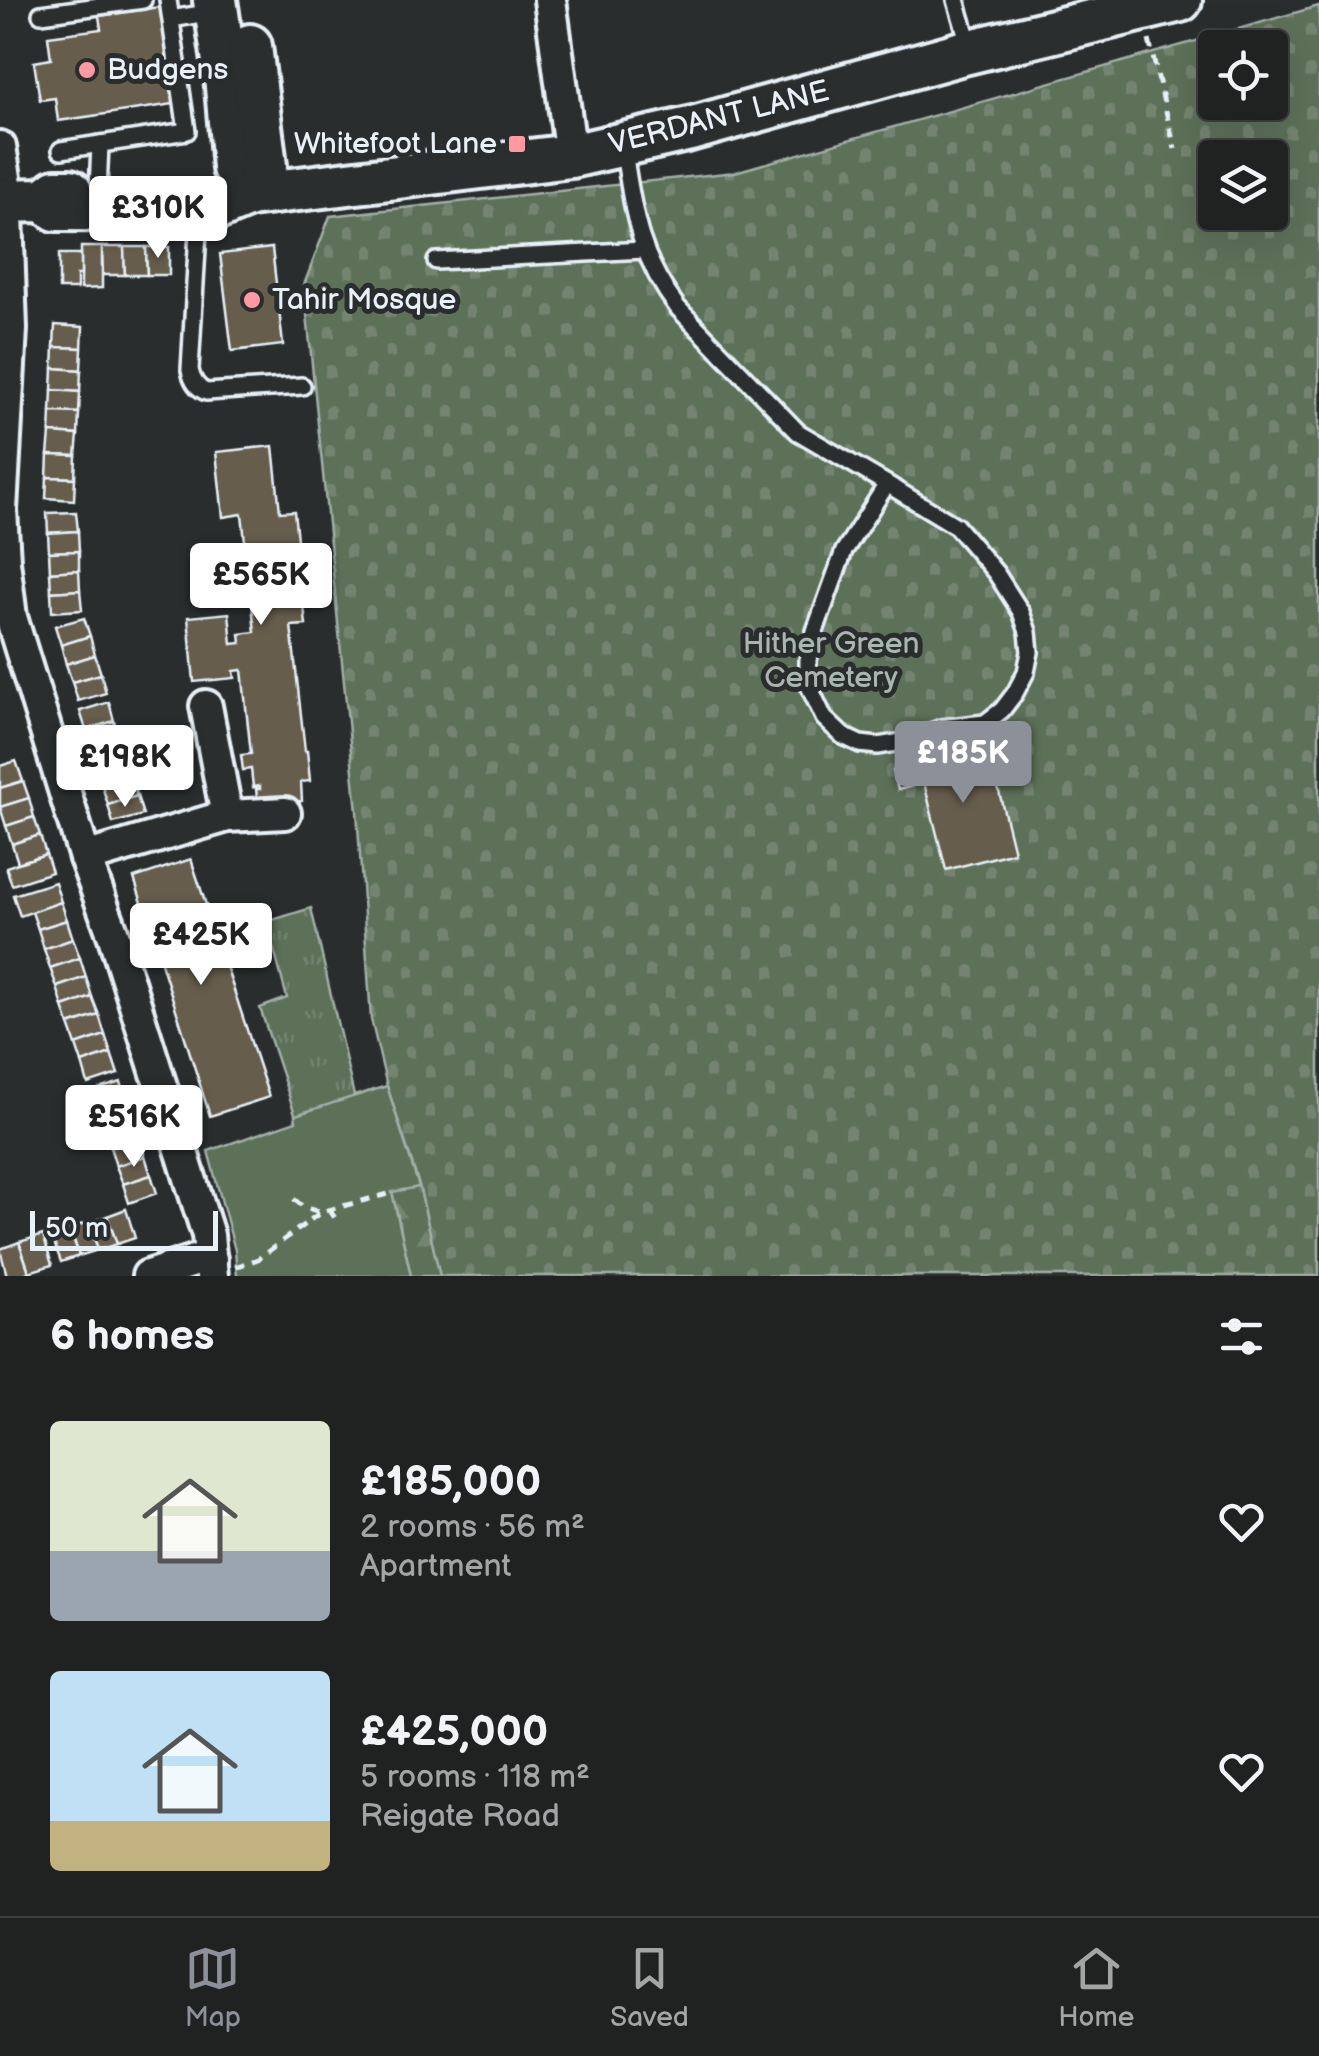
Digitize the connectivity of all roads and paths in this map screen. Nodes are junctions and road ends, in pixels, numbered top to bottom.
1 (143, 0) edge
2 (168, 0) edge
3 (550, 0) edge
4 (956, 0) edge
5 (225, 4) edge
6 (1161, 5) edge
7 (41, 14) dead end
8 (170, 18) junction
9 (972, 51) junction
10 (100, 144) junction
11 (623, 144) junction
12 (0, 147) edge
13 (61, 150) dead end
14 (1175, 150) dead end
15 (571, 156) junction
16 (98, 191) junction
17 (249, 196) junction
18 (17, 201) edge
19 (199, 210) junction
20 (644, 250) junction
21 (436, 261) dead end
22 (302, 386) dead end
23 (3, 440) edge
24 (887, 484) junction
25 (13, 677) edge
26 (206, 706) dead end
27 (285, 813) dead end
28 (227, 816) junction
29 (85, 858) junction
30 (388, 1194) dead end
31 (294, 1200) dead end
32 (330, 1209) junction
33 (321, 1212) junction
34 (337, 1221) dead end
35 (211, 1268) edge
36 (148, 1276) edge

1 - 7 lane
2 - 8 lane
3 - 15 street
4 - 9 lane
5 - 8 lane
5 - 17 street
6 - 9 street, VERDANT LANE
6 - 14 path
8 - 10 lane
9 - 11 street, VERDANT LANE
10 - 13 lane
10 - 16 lane
11 - 15 street, VERDANT LANE
11 - 20 lane
12 - 18 street
15 - 17 street, VERDANT LANE
16 - 17 street
16 - 18 street
17 - 19 street
18 - 19 street
18 - 23 street
19 - 22 lane
20 - 21 lane
20 - 24 lane
23 - 25 street
24 - 24 lane
25 - 29 street
26 - 28 street
27 - 28 street
28 - 29 street
29 - 35 street
30 - 32 path
31 - 33 path
32 - 33 path
32 - 34 path
33 - 35 path
35 - 36 street

